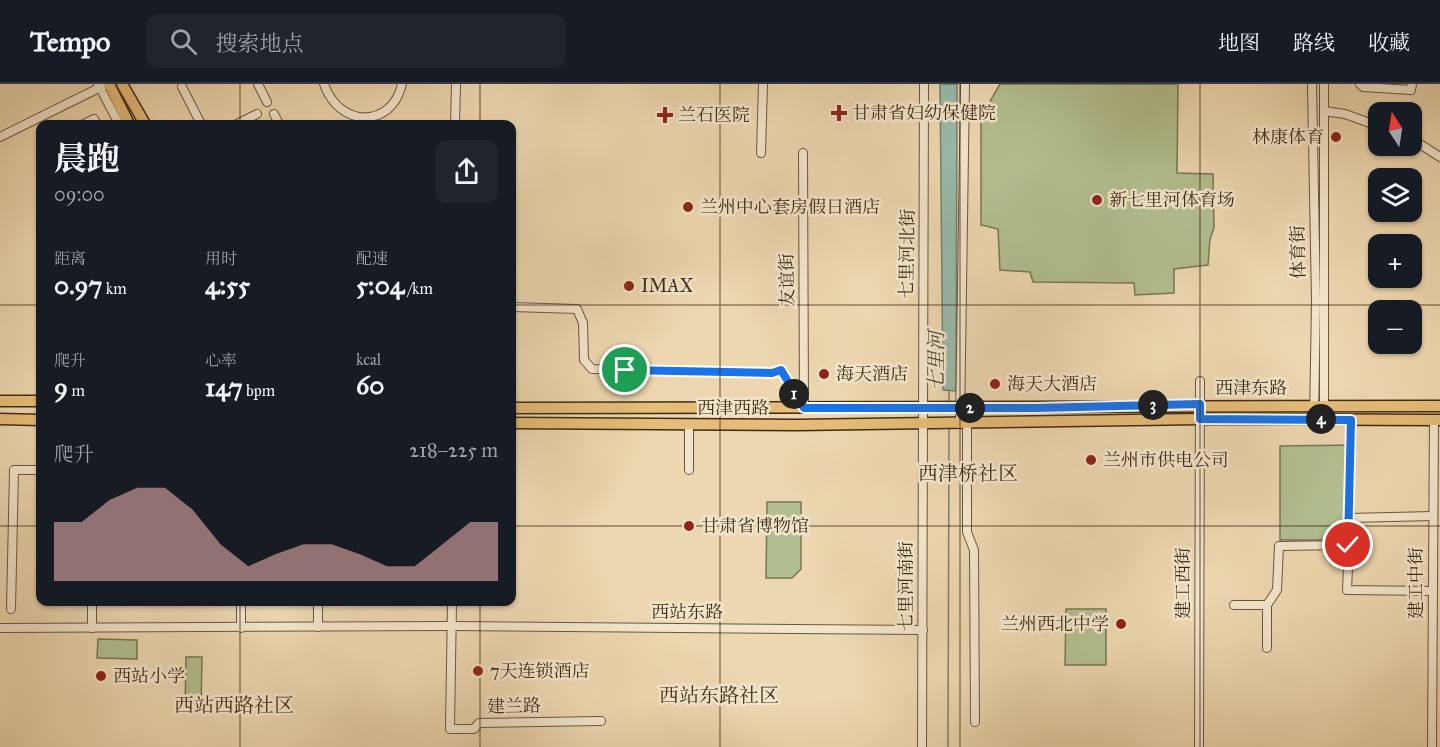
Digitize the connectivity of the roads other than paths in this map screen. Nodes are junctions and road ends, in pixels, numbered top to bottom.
1 (122, 84) edge
2 (258, 84) edge
3 (324, 84) edge
4 (402, 84) edge
5 (456, 84) edge
6 (763, 84) edge
7 (924, 84) edge
8 (965, 84) edge
9 (1312, 84) edge
10 (1324, 84) edge
11 (1360, 84) edge
12 (1412, 84) edge
13 (103, 85) edge
14 (182, 87) dead end
15 (267, 102) dead end
16 (1324, 111) junction
17 (257, 114) dead end
18 (273, 114) dead end
19 (44, 120) edge
20 (117, 120) edge
21 (126, 120) edge
22 (143, 120) edge
23 (199, 120) edge
24 (245, 120) edge
25 (277, 120) edge
26 (455, 120) edge
27 (1368, 122) edge
28 (36, 123) edge
29 (0, 137) edge
30 (1422, 145) edge
31 (761, 153) dead end
32 (803, 153) dead end
33 (1440, 157) edge
34 (516, 307) edge
35 (1200, 381) dead end
36 (0, 401) edge
37 (36, 401) edge
38 (1200, 404) junction
39 (1320, 405) junction
40 (1440, 406) edge
41 (516, 408) edge
42 (801, 408) junction
43 (922, 409) junction
44 (957, 409) junction
45 (0, 419) edge
46 (1200, 419) junction
47 (36, 420) edge
48 (1317, 420) junction
49 (1351, 420) junction
50 (1437, 420) edge
51 (516, 423) edge
52 (960, 424) junction
53 (689, 425) junction
54 (797, 425) junction
55 (921, 425) junction
56 (36, 470) edge
57 (689, 470) dead end
58 (1437, 485) edge
59 (1433, 516) junction
60 (1349, 518) junction
61 (1348, 545) junction
62 (1436, 578) edge
63 (1432, 591) junction
64 (1234, 605) dead end
65 (1268, 605) junction
66 (92, 606) edge
67 (241, 606) edge
68 (318, 606) edge
69 (452, 606) edge
70 (11, 609) dead end
71 (451, 626) junction
72 (318, 627) junction
73 (0, 628) edge
74 (92, 628) junction
75 (241, 628) junction
76 (923, 630) junction
77 (1436, 639) edge
78 (1268, 648) dead end
79 (1436, 660) edge
80 (602, 721) dead end
81 (975, 722) dead end
82 (922, 747) edge
83 (1199, 747) edge
84 (1431, 747) edge

1 - 22 main road
2 - 15 street
3 - 4 street
5 - 26 street
6 - 31 street
7 - 43 street, 七里河北街
8 - 44 street
9 - 39 street, 体育街
10 - 16 street, 体育街
11 - 12 street
13 - 19 street
13 - 20 street
13 - 21 main road
14 - 23 street
16 - 27 street
16 - 39 street, 体育街
17 - 24 street
18 - 25 street
28 - 29 street
30 - 33 street
32 - 42 street, 友谊街
34 - 42 street
35 - 38 street, 建工西街
36 - 37 main road
38 - 39 main road, 西津东路
38 - 44 main road, 西津东路
38 - 46 street, 建工西街
39 - 40 main road, 西津东路
39 - 48 street, 体育街
41 - 42 main road, 西津西路
42 - 43 main road, 西津西路
42 - 54 main road
43 - 44 main road, 西津西路
43 - 55 street, 七里河北街
44 - 52 street
45 - 47 main road
46 - 48 main road, 西津东路
46 - 52 main road, 西津东路
46 - 83 street, 建工西街
48 - 49 main road
49 - 50 main road
49 - 60 street
50 - 58 street, 建工中街
51 - 53 main road, 西津西路
52 - 55 main road, 西津西路
52 - 81 street
53 - 54 main road, 西津西路
53 - 57 street
54 - 55 main road, 西津西路
55 - 76 street, 七里河南街
56 - 70 street
58 - 59 street, 建工中街
59 - 60 street
59 - 62 street, 建工中街
60 - 61 street
61 - 63 street
61 - 65 street
62 - 63 street, 建工中街
63 - 77 street, 建工中街
64 - 65 street
65 - 78 street
66 - 74 street
67 - 75 street
68 - 72 street
69 - 71 street, 建兰路
71 - 72 street, 西站东路
71 - 76 street, 西站东路
71 - 80 street, 建兰路
72 - 75 street, 西站东路
73 - 74 street, 西站东路
74 - 75 street, 西站东路
76 - 82 street, 七里河南街
77 - 79 street, 建工中街
79 - 84 street, 建工中街

